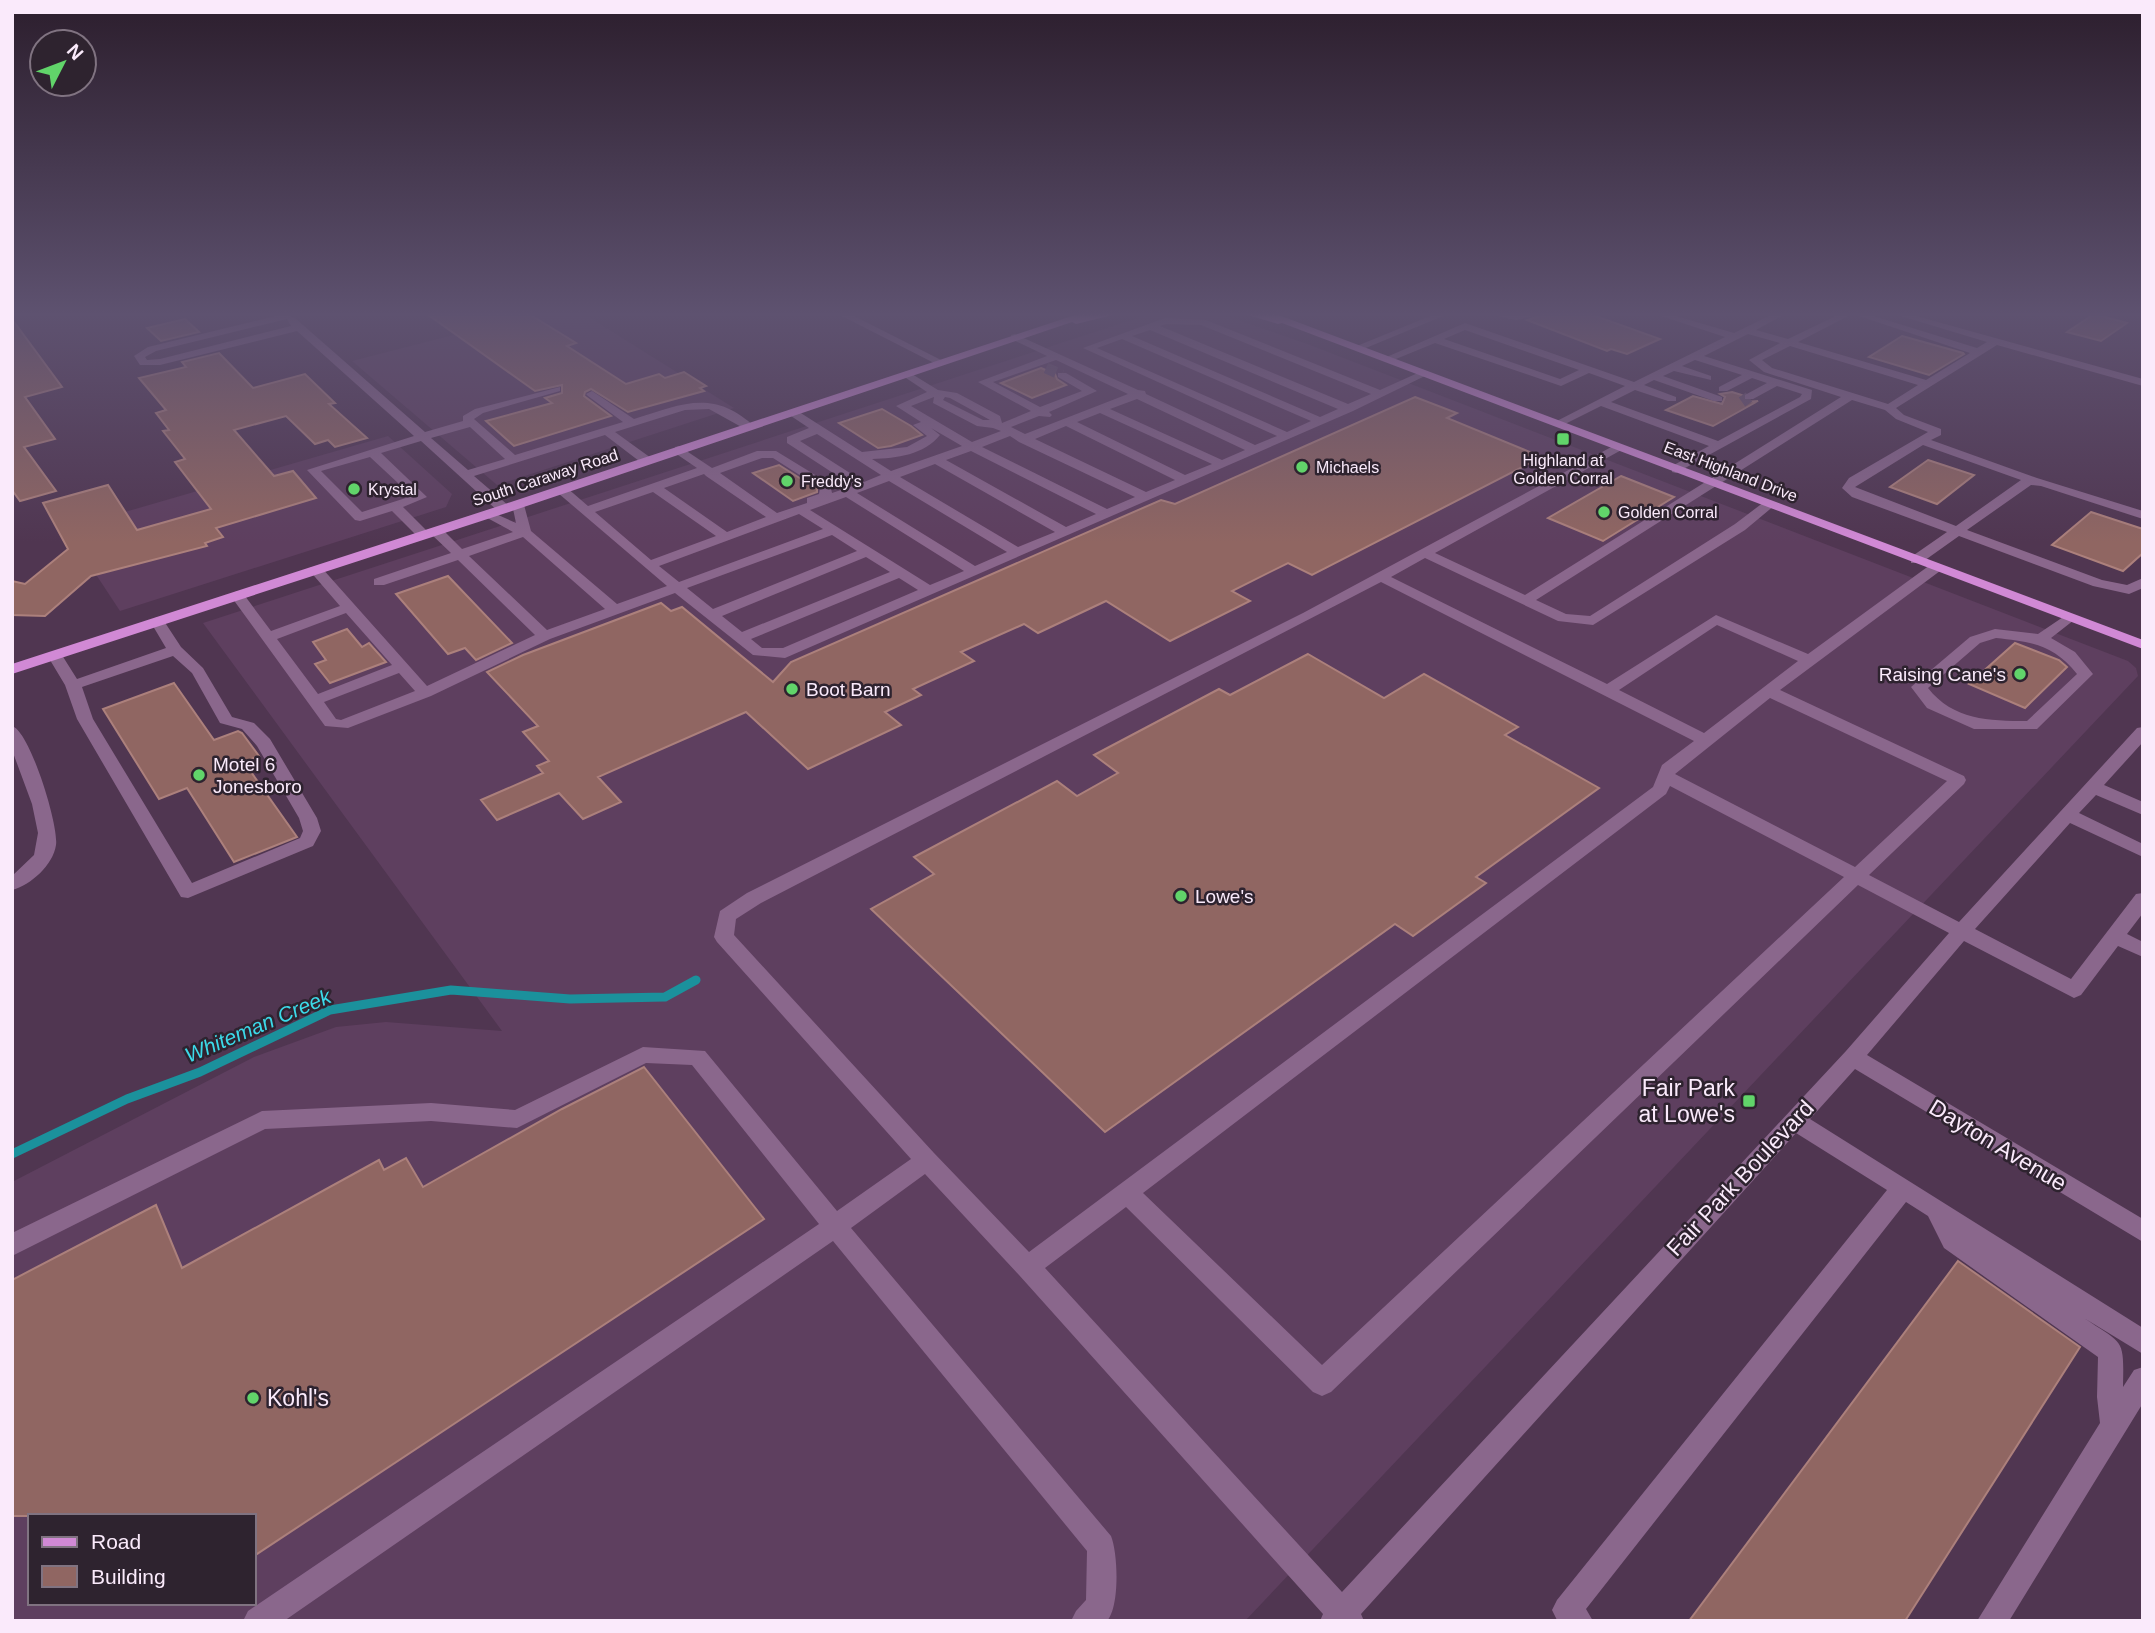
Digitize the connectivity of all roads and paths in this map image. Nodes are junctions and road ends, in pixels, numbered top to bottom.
1 (370, 390) edge
2 (552, 390) edge
3 (858, 390) edge
4 (932, 390) edge
5 (999, 390) edge
6 (1090, 390) edge
7 (1125, 390) edge
8 (1148, 390) edge
9 (1183, 390) edge
10 (1249, 390) edge
11 (1304, 390) edge
12 (1372, 390) edge
13 (1389, 390) edge
14 (1467, 390) edge
15 (1624, 390) edge
16 (1648, 390) edge
17 (1703, 390) edge
18 (1723, 390) tunnel mouth
19 (1761, 390) tunnel mouth
20 (1802, 390) edge
21 (1832, 390) edge
22 (1918, 390) edge
23 (592, 394) dead end
24 (938, 394) junction
25 (1381, 394) junction
26 (1135, 395) junction
27 (1850, 396) junction
28 (1672, 399) dead end
29 (1742, 401) tunnel mouth
30 (1600, 402) junction
31 (1889, 408) junction
32 (1101, 409) junction
33 (1349, 409) junction
34 (792, 412) junction
35 (1040, 412) junction
36 (916, 415) junction
37 (1321, 421) junction
38 (469, 423) junction
39 (632, 423) junction
40 (1065, 423) junction
41 (1557, 424) junction
42 (749, 427) junction
43 (1002, 427) junction
44 (818, 429) junction
45 (606, 431) junction
46 (1287, 436) junction
47 (423, 437) junction
48 (1023, 439) junction
49 (1922, 441) junction
50 (971, 446) junction
51 (1718, 446) junction
52 (1619, 448) junction
53 (679, 450) junction
54 (1255, 450) junction
55 (372, 452) junction
56 (859, 456) junction
57 (935, 459) junction
58 (513, 460) junction
59 (647, 461) junction
60 (1222, 464) junction
61 (1676, 469) junction
62 (708, 471) junction
63 (465, 475) junction
64 (890, 476) junction
65 (1185, 480) junction
66 (2034, 481) junction
67 (1713, 483) junction
68 (862, 486) junction
69 (655, 487) junction
70 (562, 490) junction
71 (847, 492) junction
72 (1146, 497) junction
73 (518, 504) junction
74 (394, 505) junction
75 (1769, 505) junction
76 (504, 509) junction
77 (800, 509) junction
78 (586, 511) junction
79 (487, 514) junction
80 (1106, 514) junction
81 (2143, 515) edge
82 (774, 518) junction
83 (833, 530) junction
84 (1959, 530) junction
85 (525, 532) junction
86 (1065, 532) junction
87 (430, 533) junction
88 (726, 537) junction
89 (867, 552) junction
90 (1018, 553) junction
91 (1425, 553) junction
92 (459, 554) junction
93 (1926, 564) junction
94 (649, 565) junction
95 (316, 570) junction
96 (974, 572) junction
97 (900, 573) junction
98 (1381, 577) junction
99 (379, 582) dead end
100 (2143, 582) edge
101 (680, 588) junction
102 (929, 591) junction
103 (237, 595) junction
104 (1525, 601) junction
105 (350, 607) junction
106 (615, 610) junction
107 (712, 615) junction
108 (2069, 618) junction
109 (157, 621) junction
110 (545, 636) junction
111 (267, 637) junction
112 (740, 638) junction
113 (2041, 639) junction
114 (2143, 645) edge
115 (176, 650) junction
116 (54, 655) junction
117 (1809, 660) junction
118 (403, 666) junction
119 (12, 668) edge
120 (73, 685) junction
121 (1607, 691) junction
122 (1769, 691) junction
123 (425, 693) junction
124 (316, 700) junction
125 (12, 732) edge
126 (2143, 732) edge
127 (1705, 740) junction
128 (1665, 776) junction
129 (2093, 787) junction
130 (2143, 809) edge
131 (2067, 816) junction
132 (2143, 851) edge
133 (1857, 876) junction
134 (12, 884) edge
135 (2143, 899) edge
136 (1962, 931) junction
137 (2114, 936) junction
138 (2143, 950) edge
139 (1853, 1057) junction
140 (1793, 1120) junction
141 (926, 1160) junction
142 (1903, 1188) junction
143 (1127, 1193) junction
144 (1937, 1210) junction
145 (835, 1226) junction
146 (2143, 1232) edge
147 (12, 1245) edge
148 (1028, 1267) junction
149 (2143, 1342) edge
150 (2143, 1379) edge
151 (2114, 1425) junction
152 (1342, 1618) edge
153 (258, 1621) edge
154 (1086, 1621) edge
155 (1578, 1621) edge
156 (1992, 1621) edge

1 - 47 street
2 - 38 street
3 - 34 main road, South Caraway Road
4 - 24 street
5 - 35 street
6 - 35 street
7 - 26 street
8 - 26 street
9 - 46 street
10 - 37 street
11 - 33 street
12 - 25 street
13 - 25 street
14 - 41 main road, East Highland Drive
15 - 30 street
16 - 28 street
17 - 18 street
19 - 29 street
20 - 51 street
21 - 27 street
22 - 31 street
23 - 39 street
24 - 36 street
24 - 43 street
25 - 33 street
26 - 32 street
26 - 54 street
27 - 31 street
27 - 67 street
30 - 41 street
30 - 51 street
31 - 49 street
32 - 40 street
32 - 60 street
33 - 37 street
34 - 42 main road, South Caraway Road
34 - 44 street
35 - 40 street
35 - 43 street
36 - 50 street
36 - 56 street
37 - 46 street
38 - 47 street
38 - 58 street
39 - 42 street
39 - 45 street
40 - 48 street
40 - 65 street
41 - 52 main road, East Highland Drive
42 - 53 main road, South Caraway Road
43 - 48 street
43 - 50 street
44 - 56 street
44 - 68 street
45 - 58 street
45 - 59 street
46 - 54 street
47 - 55 street
47 - 63 street
48 - 72 street
49 - 66 street
49 - 84 street
50 - 57 street
50 - 80 street
51 - 61 street
52 - 61 main road, East Highland Drive
52 - 91 street
53 - 59 main road, South Caraway Road
53 - 62 street
54 - 60 street
55 - 74 street
55 - 74 street
56 - 64 street
57 - 64 street
57 - 86 street
58 - 63 street
59 - 70 main road, South Caraway Road
60 - 65 street
61 - 67 main road, East Highland Drive
62 - 69 street
62 - 82 street
62 - 82 street
63 - 76 street
64 - 68 street
64 - 90 street
65 - 72 street
66 - 81 street
66 - 84 street
67 - 75 main road, East Highland Drive
67 - 104 street
68 - 71 street
69 - 78 street
69 - 88 street
70 - 73 main road, South Caraway Road
70 - 78 street
71 - 77 street
71 - 96 street
72 - 80 street
73 - 76 main road, South Caraway Road
73 - 85 street
74 - 87 street
75 - 93 main road, East Highland Drive
75 - 104 street
76 - 79 main road, South Caraway Road
77 - 82 street
77 - 83 street
78 - 94 street
79 - 85 street
79 - 87 main road, South Caraway Road
80 - 86 street
82 - 88 street
83 - 89 street
83 - 101 street
84 - 93 street
84 - 100 street
85 - 92 street
85 - 106 street
86 - 90 street
87 - 92 street
87 - 95 main road, South Caraway Road
88 - 94 street
89 - 97 street
89 - 107 street
90 - 96 street
91 - 98 street
91 - 104 street
92 - 99 street
92 - 110 street
93 - 108 main road, East Highland Drive
93 - 117 street
94 - 101 street
95 - 103 main road, South Caraway Road
95 - 105 street
96 - 102 street
97 - 102 street
97 - 112 street
98 - 121 street
98 - 141 street
101 - 106 street
101 - 107 street
102 - 112 street
103 - 109 main road, South Caraway Road
103 - 111 street
105 - 111 street
105 - 118 street
106 - 110 street
107 - 112 street
108 - 113 street
108 - 114 main road, East Highland Drive
109 - 115 street
109 - 116 main road, South Caraway Road
110 - 123 street
111 - 124 street
113 - 113 street
115 - 120 street
115 - 120 street
116 - 119 main road, South Caraway Road
116 - 120 street
117 - 121 street
117 - 122 street
118 - 123 street
118 - 124 street
121 - 127 street
122 - 127 street
122 - 133 street
123 - 124 street
125 - 134 street
126 - 129 street, Fair Park Boulevard
127 - 128 street
128 - 133 street
128 - 143 street
129 - 130 street
129 - 131 street, Fair Park Boulevard
131 - 132 street
131 - 136 street, Fair Park Boulevard
133 - 136 street
133 - 143 street
135 - 137 street
136 - 137 street
136 - 139 street, Fair Park Boulevard
137 - 138 street
139 - 140 street, Fair Park Boulevard
139 - 146 street, Dayton Avenue
140 - 142 street
140 - 152 street, Fair Park Boulevard
141 - 145 street
141 - 148 street
142 - 144 street
142 - 155 street
143 - 148 street
144 - 149 street
144 - 151 street
145 - 147 street
145 - 153 street
145 - 154 street
148 - 152 street
150 - 151 street
151 - 156 street

